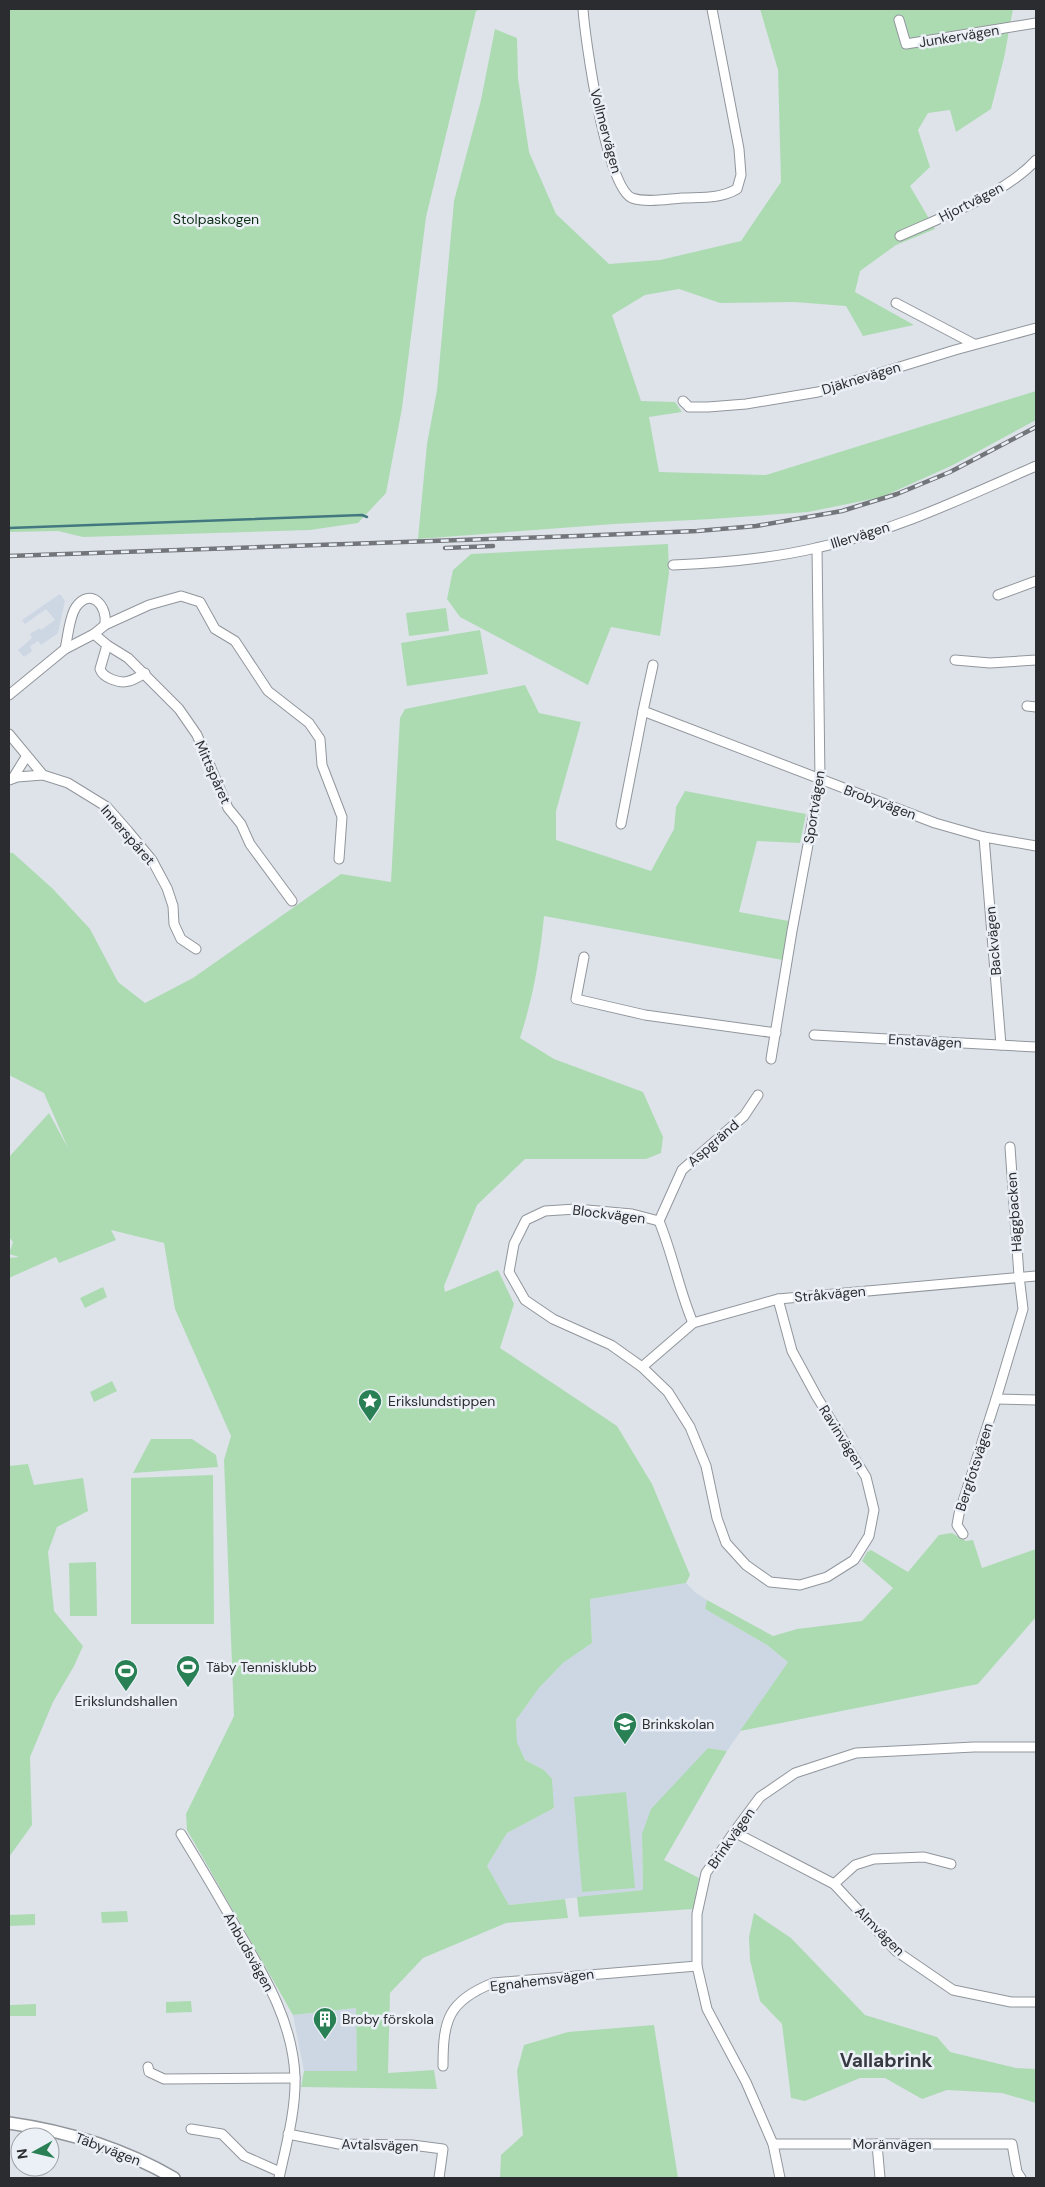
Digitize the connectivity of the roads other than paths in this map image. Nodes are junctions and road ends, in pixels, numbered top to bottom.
1 (583, 9) edge
2 (712, 9) edge
3 (899, 20) dead end
4 (1036, 23) edge
5 (1036, 160) edge
6 (900, 236) dead end
7 (896, 303) dead end
8 (1036, 328) edge
9 (974, 344) junction
10 (683, 401) dead end
11 (1036, 466) edge
12 (817, 548) junction
13 (673, 565) dead end
14 (1036, 581) edge
15 (998, 595) dead end
16 (106, 625) junction
17 (94, 634) junction
18 (107, 645) junction
19 (65, 649) junction
20 (955, 660) dead end
21 (1036, 660) edge
22 (654, 665) dead end
23 (145, 673) junction
24 (9, 695) edge
25 (1026, 706) dead end
26 (1036, 707) edge
27 (643, 712) junction
28 (9, 734) edge
29 (26, 757) junction
30 (43, 775) junction
31 (11, 779) edge
32 (820, 780) junction
33 (620, 824) dead end
34 (984, 837) junction
35 (1036, 846) edge
36 (339, 859) dead end
37 (292, 901) dead end
38 (196, 949) dead end
39 (584, 957) dead end
40 (776, 1033) junction
41 (814, 1035) dead end
42 (1001, 1045) junction
43 (1036, 1047) edge
44 (771, 1059) dead end
45 (758, 1095) dead end
46 (1010, 1147) dead end
47 (659, 1221) junction
48 (1018, 1276) junction
49 (1036, 1276) edge
50 (778, 1299) junction
51 (693, 1323) junction
52 (642, 1367) junction
53 (996, 1399) junction
54 (1036, 1400) edge
55 (963, 1534) dead end
56 (1036, 1747) edge
57 (734, 1832) junction
58 (181, 1834) dead end
59 (951, 1864) dead end
60 (834, 1884) junction
61 (697, 1966) junction
62 (1036, 2002) edge
63 (443, 2066) dead end
64 (148, 2067) dead end
65 (295, 2078) junction
66 (9, 2123) edge
67 (191, 2129) dead end
68 (288, 2134) junction
69 (773, 2144) junction
70 (876, 2144) junction
71 (279, 2175) edge
72 (174, 2178) edge
73 (440, 2178) edge
74 (780, 2178) edge
75 (880, 2178) edge
76 (1021, 2178) edge

1 - 2 street, Vollmervägen
3 - 4 street, Junkervägen
5 - 6 street, Hjortvägen
7 - 9 street
8 - 9 street, Djäknevägen
9 - 10 street, Djäknevägen
11 - 12 street, Illervägen
12 - 13 street, Illervägen
12 - 32 street, Sportvägen
14 - 15 street
16 - 17 street
16 - 19 street
16 - 36 street
17 - 18 street, Mittspåret
17 - 19 street
18 - 23 street, Mittspåret
18 - 23 street
19 - 24 street
20 - 21 street
22 - 27 street
23 - 37 street, Mittspåret
25 - 26 street
27 - 32 street, Brobyvägen
27 - 33 street
28 - 29 street, Innerspåret
29 - 30 street, Innerspåret
29 - 31 street, Innerspåret
30 - 31 street, Innerspåret
30 - 38 street, Innerspåret
32 - 34 street, Brobyvägen
32 - 40 street, Sportvägen
34 - 35 street, Brobyvägen
34 - 42 street, Backvägen
39 - 40 street
40 - 44 street, Sportvägen
41 - 42 street, Enstavägen
42 - 43 street, Enstavägen
45 - 47 street, Aspgränd
46 - 48 street, Häggbacken
47 - 51 street, Blockvägen
47 - 52 street, Blockvägen
48 - 49 street, Stråkvägen
48 - 50 street, Stråkvägen
48 - 53 street, Bergfotsvägen
50 - 51 street, Stråkvägen
50 - 52 street, Ravinvägen
51 - 52 street, Stråkvägen
53 - 54 street
53 - 55 street, Bergfotsvägen
56 - 57 street, Brinkvägen
57 - 60 street, Almvägen
57 - 61 street, Brinkvägen
58 - 65 street, Anbudsvägen
59 - 60 street
60 - 62 street, Almvägen
61 - 63 street, Egnahemsvägen
61 - 69 street, Brinkvägen
64 - 65 street
65 - 68 street, Anbudsvägen
66 - 72 main road, Täbyvägen
67 - 71 street, Anbudsvägen
68 - 71 street, Anbudsvägen
68 - 73 street, Avtalsvägen
69 - 70 street, Moränvägen
69 - 74 street, Brinkvägen
70 - 75 street
70 - 76 street, Moränvägen

